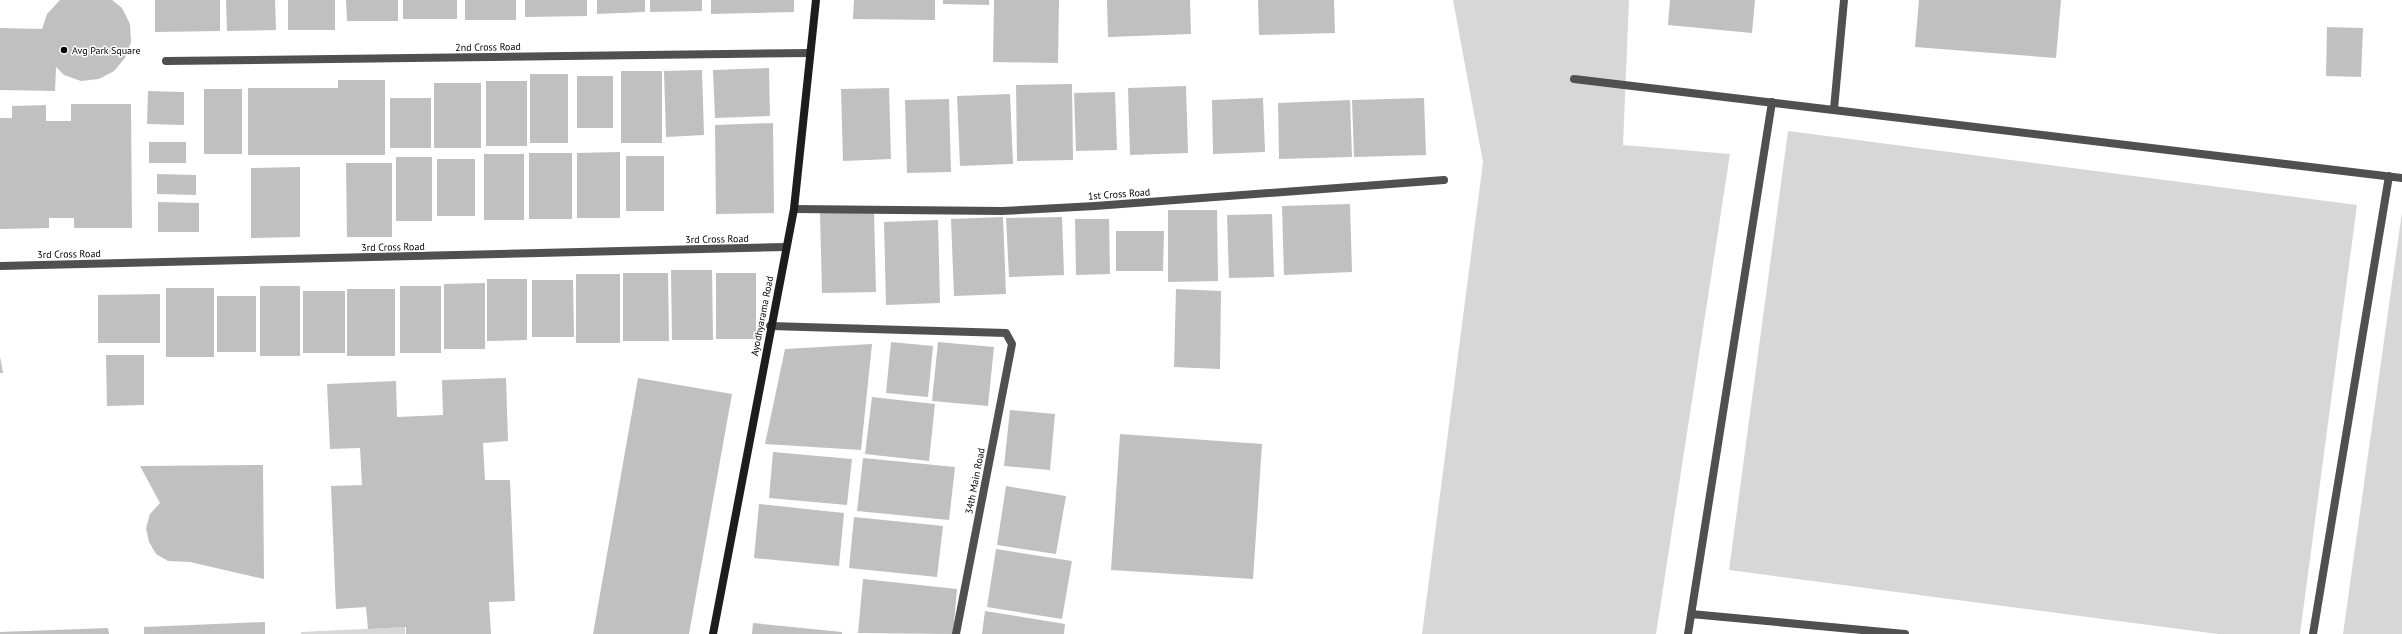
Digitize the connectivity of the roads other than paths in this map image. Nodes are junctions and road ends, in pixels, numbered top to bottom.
1 (816, 0) edge
2 (1844, 0) edge
3 (810, 53) junction
4 (166, 61) dead end
5 (1574, 79) dead end
6 (1772, 102) junction
7 (1834, 109) junction
8 (2389, 176) junction
9 (2402, 178) edge
10 (1444, 180) dead end
11 (794, 209) junction
12 (786, 247) junction
13 (0, 266) edge
14 (770, 326) junction
15 (1691, 614) junction
16 (712, 634) edge
17 (956, 634) edge
18 (1688, 634) edge
19 (1905, 634) edge
20 (2313, 634) edge

1 - 3 street, Ayodhyarama Road
2 - 7 street
3 - 4 street, 2nd Cross Road
3 - 11 street, Ayodhyarama Road
5 - 6 street
6 - 7 street
6 - 15 street
7 - 8 street
8 - 9 street
8 - 20 street
10 - 11 street, 1st Cross Road
11 - 12 street, Ayodhyarama Road
12 - 13 street, 3rd Cross Road
12 - 14 street, Ayodhyarama Road
14 - 16 street, Ayodhyarama Road
14 - 17 street, 34th Main Road
15 - 18 street
15 - 19 street

